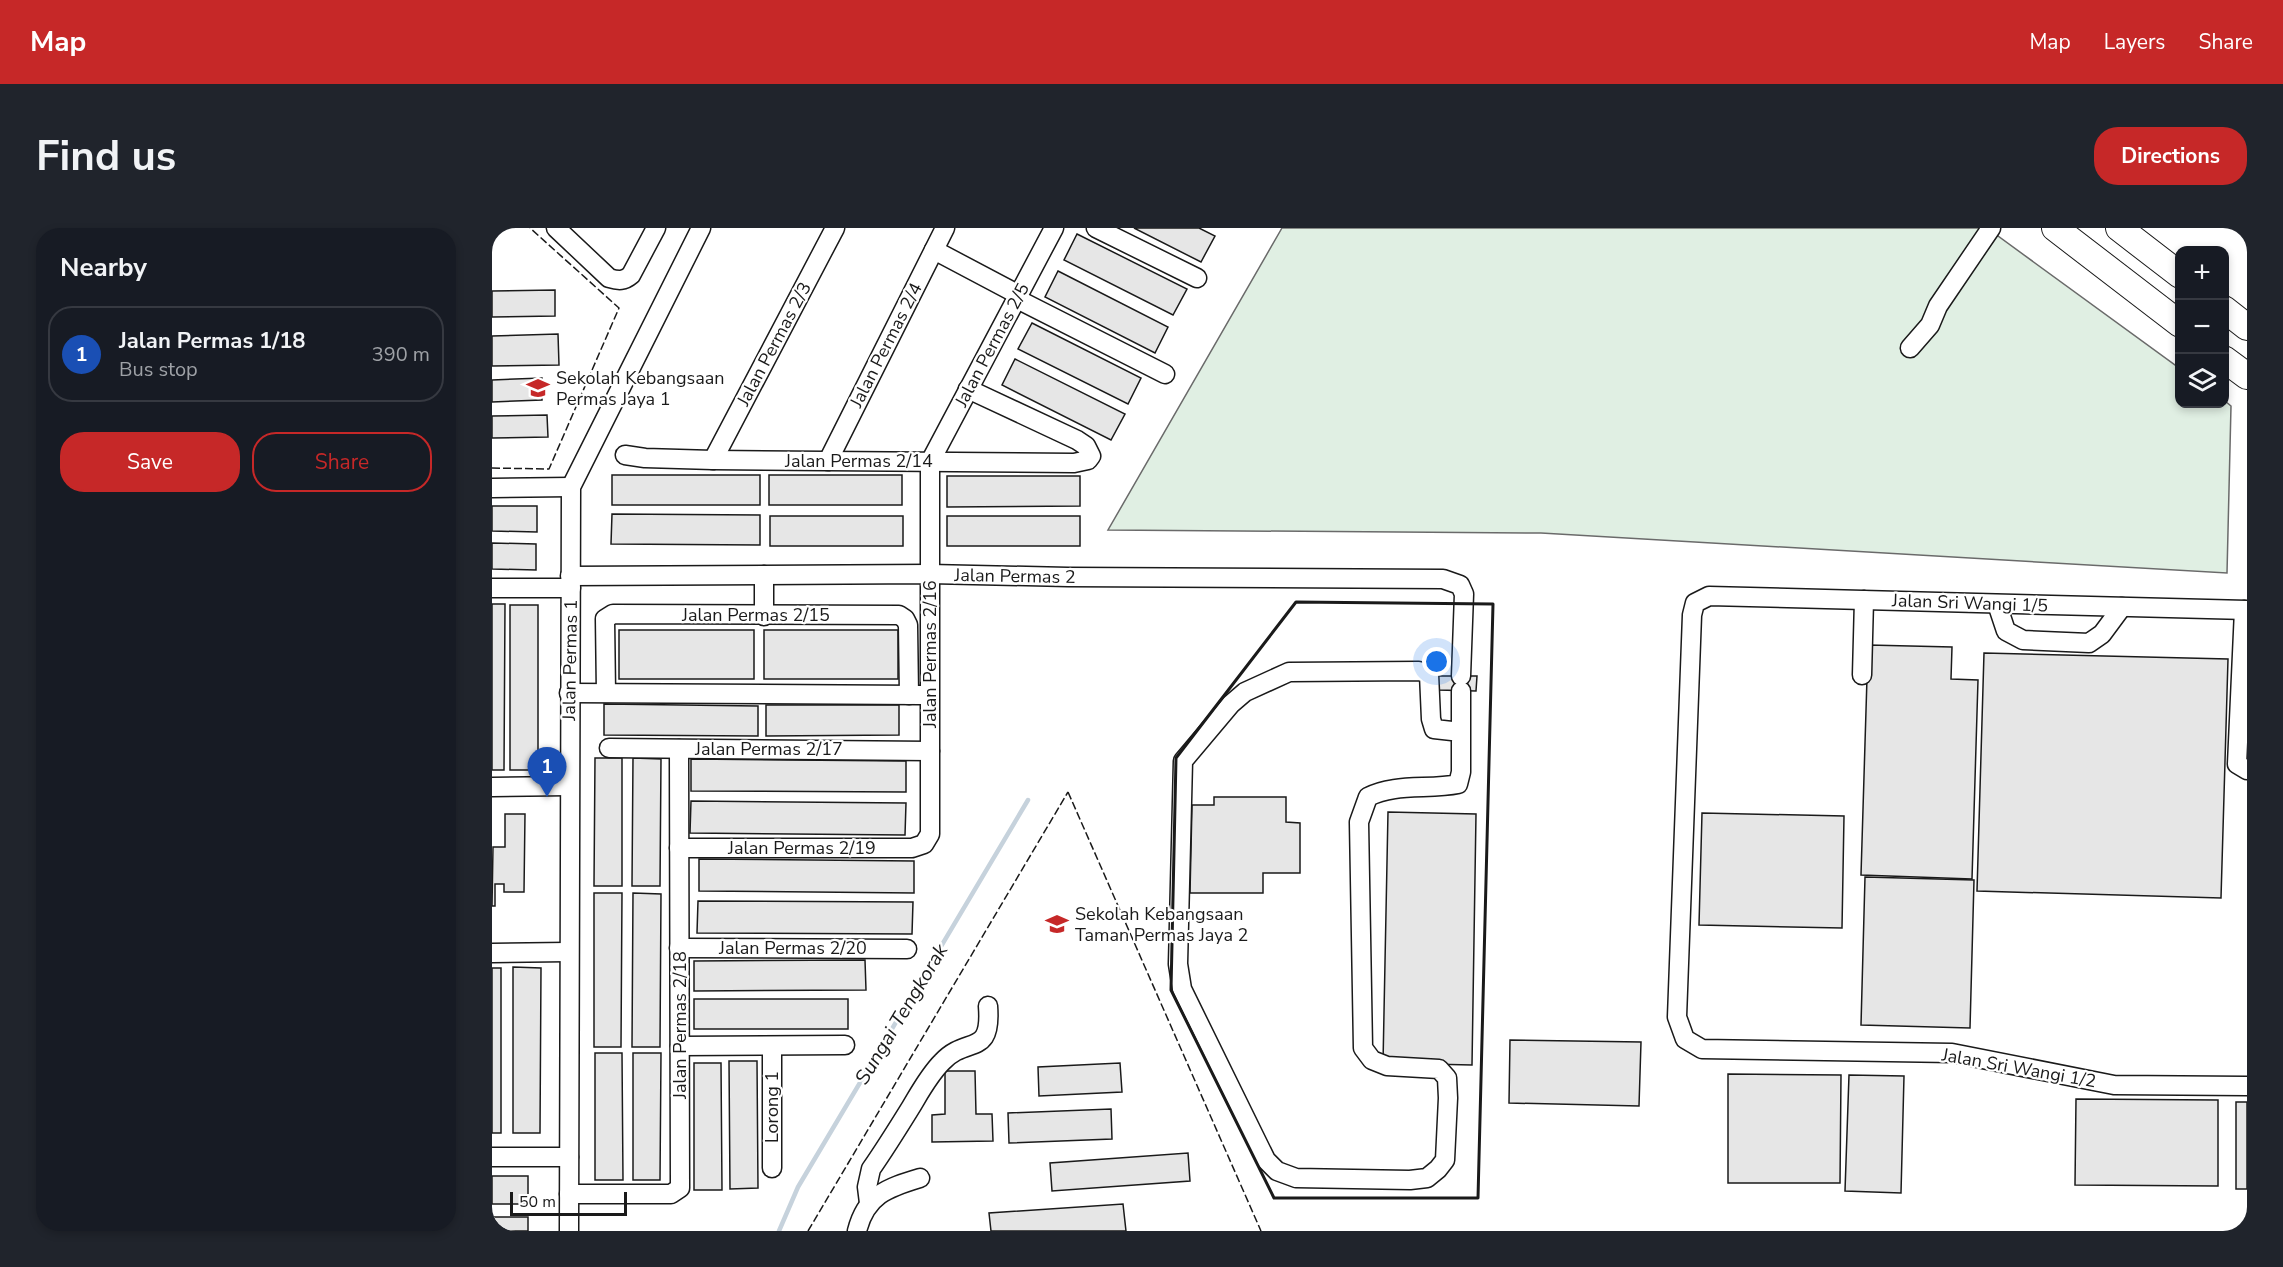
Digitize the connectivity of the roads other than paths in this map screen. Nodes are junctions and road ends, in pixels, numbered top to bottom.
1 (556, 228) edge
2 (656, 228) edge
3 (701, 228) edge
4 (835, 228) edge
5 (945, 228) edge
6 (1054, 228) edge
7 (1096, 228) edge
8 (1991, 228) edge
9 (2055, 228) edge
10 (2119, 228) edge
11 (934, 250) junction
12 (2175, 271) edge
13 (1197, 278) dead end
14 (1018, 297) junction
15 (2229, 313) edge
16 (2175, 320) edge
17 (2247, 327) edge
18 (1910, 348) dead end
19 (2229, 363) edge
20 (1165, 374) dead end
21 (2247, 376) edge
22 (969, 389) junction
23 (625, 455) dead end
24 (713, 460) junction
25 (828, 461) junction
26 (930, 462) junction
27 (492, 488) edge
28 (571, 488) junction
29 (930, 574) junction
30 (764, 575) junction
31 (570, 582) junction
32 (492, 588) edge
33 (1864, 600) junction
34 (1997, 604) junction
35 (2122, 607) junction
36 (2246, 610) edge
37 (764, 616) junction
38 (1862, 675) dead end
39 (2244, 687) edge
40 (569, 693) junction
41 (606, 693) junction
42 (909, 695) junction
43 (930, 695) junction
44 (1461, 732) junction
45 (609, 748) dead end
46 (679, 749) junction
47 (930, 750) junction
48 (2247, 770) edge
49 (569, 786) junction
50 (492, 787) edge
51 (924, 844) joint
52 (679, 848) junction
53 (680, 948) junction
54 (907, 949) dead end
55 (568, 952) junction
56 (492, 953) edge
57 (988, 1006) dead end
58 (1685, 1039) joint
59 (680, 1046) junction
60 (772, 1046) junction
61 (845, 1046) dead end
62 (2247, 1086) edge
63 (492, 1157) edge
64 (569, 1157) junction
65 (772, 1168) dead end
66 (920, 1178) dead end
67 (569, 1194) junction
68 (869, 1203) junction
69 (569, 1231) edge
70 (857, 1231) edge

1 - 2 street
3 - 28 street, Jalan Permas 1
4 - 24 street, Jalan Permas 2/3
5 - 11 street, Jalan Permas 2/4
6 - 14 street, Jalan Permas 2/5
7 - 13 street
8 - 18 street
9 - 16 highway
10 - 12 highway
11 - 14 street
11 - 25 street, Jalan Permas 2/4
14 - 20 street
14 - 22 street, Jalan Permas 2/5
15 - 17 highway
19 - 21 highway
22 - 26 street, Jalan Permas 2/5
22 - 26 street, Jalan Permas 2/14
23 - 24 street, Jalan Permas 2/14
24 - 25 street, Jalan Permas 2/14
25 - 26 street, Jalan Permas 2/14
26 - 29 street, Jalan Permas 2/16
27 - 28 street
28 - 31 street, Jalan Permas 1
29 - 30 street, Jalan Permas 2
29 - 43 street, Jalan Permas 2/16
29 - 44 street, Jalan Permas 2
30 - 31 street, Jalan Permas 2
30 - 37 street
31 - 32 street, Jalan Permas 2
31 - 40 street, Jalan Permas 1
33 - 34 street, Jalan Sri Wangi 1/5
33 - 38 street
33 - 58 street, Jalan Sri Wangi 1/5
34 - 35 street, Jalan Sri Wangi 1/5
34 - 35 street
35 - 36 street, Jalan Sri Wangi 1/5
36 - 39 street
37 - 41 street, Jalan Permas 2/15
37 - 42 street, Jalan Permas 2/15
39 - 48 street
40 - 41 street
40 - 49 street, Jalan Permas 1
41 - 42 street
42 - 43 street
43 - 47 street, Jalan Permas 2/16
44 - 44 street
45 - 46 street, Jalan Permas 2/17
46 - 47 street, Jalan Permas 2/17
46 - 52 street, Jalan Permas 2/18
47 - 51 street, Jalan Permas 2/16
49 - 50 street
49 - 55 street, Jalan Permas 1
51 - 52 street, Jalan Permas 2/19
52 - 53 street, Jalan Permas 2/18
53 - 54 street, Jalan Permas 2/20
53 - 59 street, Jalan Permas 2/18
55 - 56 street
55 - 64 street, Jalan Permas 1
57 - 68 street
58 - 62 street, Jalan Sri Wangi 1/2
59 - 60 street
59 - 67 street, Jalan Permas 2/18
60 - 61 street
60 - 65 street, Lorong 1
63 - 64 street
64 - 67 street, Jalan Permas 1
66 - 68 street
67 - 69 street, Jalan Permas 1
68 - 70 street

